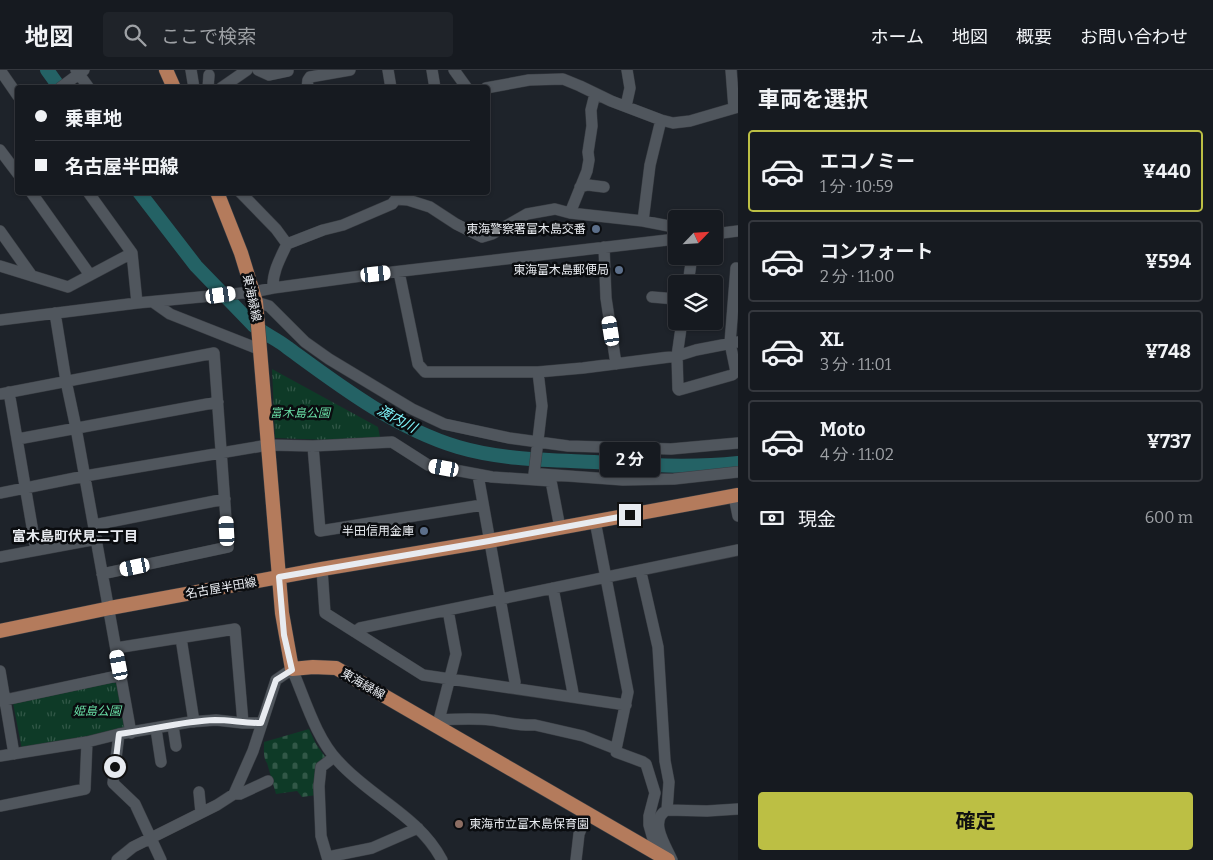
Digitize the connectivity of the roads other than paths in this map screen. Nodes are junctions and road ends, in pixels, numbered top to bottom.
1 (0, 70) edge
2 (166, 70) edge
3 (191, 70) edge
4 (247, 70) edge
5 (258, 70) edge
6 (350, 70) edge
7 (388, 70) edge
8 (432, 70) edge
9 (454, 70) edge
10 (627, 70) edge
11 (730, 70) edge
12 (288, 71) dead end
13 (336, 71) edge
14 (78, 73) edge
15 (209, 75) dead end
16 (64, 85) edge
17 (87, 85) edge
18 (173, 85) edge
19 (194, 85) edge
20 (208, 85) edge
21 (225, 85) edge
22 (307, 85) edge
23 (390, 85) edge
24 (435, 85) edge
25 (466, 85) edge
26 (490, 87) edge
27 (15, 92) edge
28 (595, 94) junction
29 (626, 106) junction
30 (736, 107) edge
31 (661, 120) junction
32 (0, 150) edge
33 (15, 170) edge
34 (580, 187) junction
35 (604, 187) dead end
36 (33, 195) edge
37 (90, 195) edge
38 (218, 195) edge
39 (243, 195) edge
40 (426, 195) edge
41 (397, 196) edge
42 (421, 204) junction
43 (570, 214) junction
44 (643, 221) junction
45 (668, 226) edge
46 (0, 231) edge
47 (738, 231) edge
48 (723, 233) edge
49 (668, 240) edge
50 (287, 244) junction
51 (604, 247) junction
52 (132, 253) junction
53 (0, 266) edge
54 (736, 268) dead end
55 (399, 272) junction
56 (90, 275) junction
57 (32, 276) junction
58 (273, 288) junction
59 (255, 297) junction
60 (652, 297) dead end
61 (668, 298) edge
62 (153, 302) junction
63 (137, 303) junction
64 (55, 313) junction
65 (0, 320) edge
66 (681, 330) edge
67 (734, 343) edge
68 (260, 345) junction
69 (677, 356) junction
70 (616, 364) junction
71 (538, 372) junction
72 (66, 381) junction
73 (4, 393) edge
74 (218, 402) junction
75 (76, 428) junction
76 (18, 439) junction
77 (738, 443) edge
78 (268, 445) junction
79 (538, 445) junction
80 (313, 446) junction
81 (221, 453) junction
82 (738, 472) edge
83 (478, 474) junction
84 (534, 474) junction
85 (85, 476) junction
86 (492, 476) junction
87 (25, 488) junction
88 (0, 493) edge
89 (736, 495) edge
90 (225, 499) junction
91 (482, 505) junction
92 (738, 516) edge
93 (595, 521) junction
94 (94, 525) junction
95 (560, 528) junction
96 (97, 539) junction
97 (489, 541) junction
98 (36, 550) junction
99 (738, 550) edge
100 (0, 557) edge
101 (322, 569) junction
102 (102, 574) junction
103 (279, 577) junction
104 (607, 577) junction
105 (642, 577) dead end
106 (553, 588) junction
107 (500, 599) junction
108 (110, 608) junction
109 (448, 610) junction
110 (0, 631) edge
111 (355, 632) junction
112 (180, 638) junction
113 (116, 648) junction
114 (292, 670) junction
115 (0, 671) edge
116 (118, 676) dead end
117 (450, 679) junction
118 (514, 688) junction
119 (572, 697) junction
120 (3, 700) edge
121 (626, 705) junction
122 (194, 722) junction
123 (243, 723) junction
124 (261, 723) junction
125 (437, 723) junction
126 (173, 726) junction
127 (156, 729) junction
128 (132, 733) junction
129 (119, 734) junction
130 (87, 742) junction
131 (176, 746) dead end
132 (616, 749) junction
133 (14, 754) junction
134 (0, 756) edge
135 (334, 757) junction
136 (161, 762) dead end
137 (268, 780) dead end
138 (199, 792) dead end
139 (234, 794) junction
140 (0, 806) edge
141 (738, 808) edge
142 (667, 810) junction
143 (201, 814) junction
144 (588, 814) junction
145 (418, 828) junction
146 (151, 838) junction
147 (652, 851) junction
148 (328, 858) edge
149 (118, 860) edge
150 (161, 860) edge
151 (442, 860) edge
152 (576, 860) edge
153 (668, 860) edge
154 (672, 860) edge

1 - 27 street
2 - 18 main road
3 - 19 street
4 - 21 street
5 - 12 street
6 - 13 street
7 - 23 street
8 - 24 street
9 - 25 street
10 - 29 street
11 - 30 street
13 - 22 street
14 - 16 street
14 - 17 street
15 - 20 street
26 - 28 street
28 - 29 street
28 - 34 street
29 - 31 street
30 - 31 street
31 - 44 street
32 - 33 street
34 - 35 street
34 - 43 street
36 - 56 street
37 - 52 street
38 - 59 main road, 東海緑線
39 - 50 street
40 - 42 street
41 - 42 street
41 - 50 street
42 - 43 street
43 - 44 street
44 - 45 street
46 - 57 street
47 - 48 street
49 - 51 street
50 - 58 street
51 - 55 street
51 - 70 street
52 - 56 street
52 - 63 street
53 - 57 street
54 - 67 street
55 - 58 street
55 - 71 street
56 - 57 street
58 - 59 street
59 - 62 street
59 - 68 main road, 東海緑線
59 - 79 street
60 - 61 street
62 - 63 street
62 - 68 street
63 - 64 street
64 - 65 street
64 - 72 street
66 - 69 street
67 - 69 street
67 - 69 street
68 - 78 main road, 東海緑線
69 - 70 street
70 - 71 street
71 - 79 street
72 - 73 street
72 - 74 street
72 - 75 street
73 - 76 street
74 - 75 street
74 - 81 street
75 - 76 street
75 - 85 street
76 - 87 street
77 - 79 street
78 - 80 street
78 - 81 street
78 - 103 main road, 東海緑線
79 - 84 street
80 - 83 street
80 - 91 street
81 - 85 street
81 - 90 street
82 - 84 street
83 - 86 street
83 - 91 street
84 - 86 street
85 - 87 street
85 - 94 street
86 - 95 street
87 - 88 street
87 - 98 street
89 - 92 street
89 - 93 main road, 名古屋半田線
90 - 94 street
90 - 102 street
91 - 97 street
93 - 95 main road, 名古屋半田線
93 - 104 street
94 - 96 street
95 - 97 main road, 名古屋半田線
96 - 98 street
96 - 102 street
97 - 101 main road, 名古屋半田線
97 - 107 street
98 - 100 street
99 - 104 street
101 - 103 main road, 名古屋半田線
101 - 111 street
102 - 108 street
103 - 108 main road, 名古屋半田線
103 - 114 main road, 東海緑線
104 - 106 street
104 - 121 street
105 - 142 street
106 - 107 street
106 - 119 street
107 - 109 street
107 - 118 street
108 - 110 main road, 名古屋半田線
108 - 113 street
109 - 111 street
109 - 117 street
111 - 117 street
112 - 113 street
112 - 122 street
112 - 123 street
113 - 128 street
114 - 124 street
114 - 125 main road, 東海緑線
114 - 135 street
115 - 120 street
116 - 120 street
117 - 118 street
117 - 125 street
118 - 119 street
119 - 121 street
120 - 133 street
121 - 132 street
122 - 123 street
122 - 126 street
123 - 124 street
124 - 139 street
125 - 132 street
125 - 144 main road, 東海緑線
126 - 127 street
126 - 131 street
127 - 128 street
127 - 136 street
128 - 129 street
129 - 130 street
129 - 146 street
130 - 133 street
130 - 140 street
132 - 147 street
133 - 134 street
135 - 145 street
135 - 148 street
137 - 139 street
138 - 143 street
139 - 143 street
141 - 142 street
142 - 154 street
143 - 146 street
144 - 147 main road, 東海緑線
144 - 152 street
145 - 148 street
145 - 151 street
146 - 149 street
146 - 150 street
147 - 153 main road, 東海緑線

